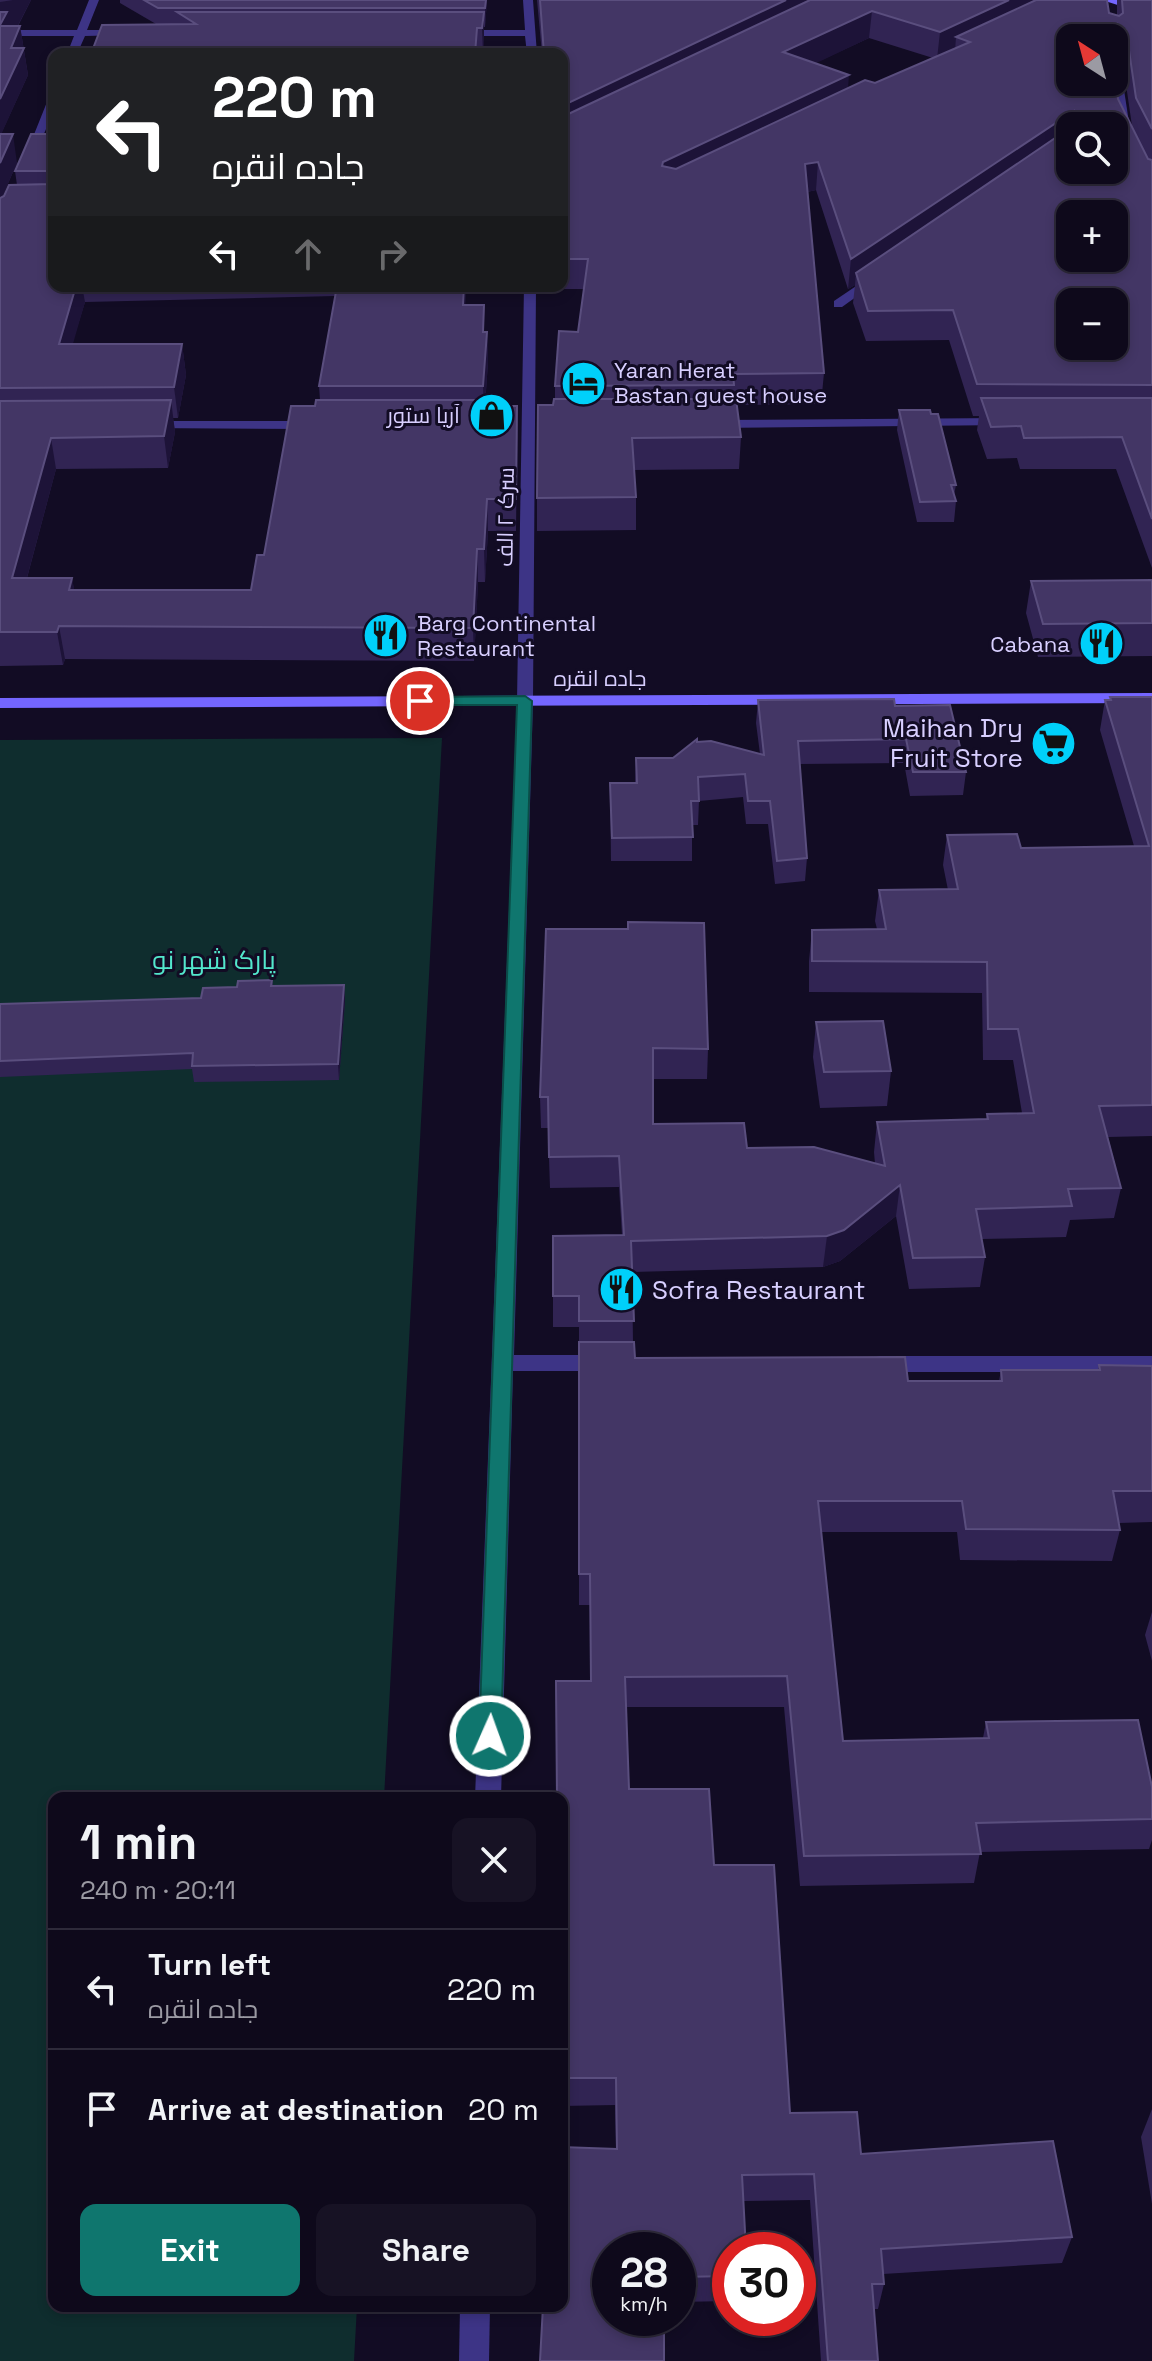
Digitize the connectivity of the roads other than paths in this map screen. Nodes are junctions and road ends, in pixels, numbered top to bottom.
1 (94, 0) edge
2 (528, 0) edge
3 (1107, 0) edge
4 (1108, 13) edge
5 (1152, 13) edge
6 (0, 33) edge
7 (80, 33) junction
8 (143, 33) edge
9 (454, 33) edge
10 (532, 33) junction
11 (74, 48) edge
12 (532, 48) edge
13 (48, 111) edge
14 (19, 180) edge
15 (890, 269) edge
16 (530, 292) edge
17 (838, 304) dead end
18 (1027, 422) edge
19 (700, 424) edge
20 (128, 425) edge
21 (320, 425) edge
22 (512, 425) edge
23 (536, 425) junction
24 (1152, 698) edge
25 (525, 701) junction
26 (0, 703) edge
27 (503, 1363) junction
28 (630, 1363) edge
29 (851, 1364) edge
30 (1152, 1364) edge
31 (488, 1792) edge
32 (475, 2312) edge
33 (474, 2361) edge

1 - 7 street
2 - 10 street
3 - 4 street
3 - 5 main road
6 - 7 street
7 - 8 street
7 - 11 street
9 - 10 street
10 - 12 street
13 - 14 street
15 - 17 street
16 - 23 street, سرک ۲ الف
18 - 19 street
20 - 21 street
22 - 23 street
23 - 25 street, سرک ۲ الف
24 - 25 main road, جاده انقره
25 - 26 main road, جاده انقره
25 - 27 street, سرک ۲ الف
27 - 28 street
27 - 31 street, سرک ۲ الف
29 - 30 street
32 - 33 street

